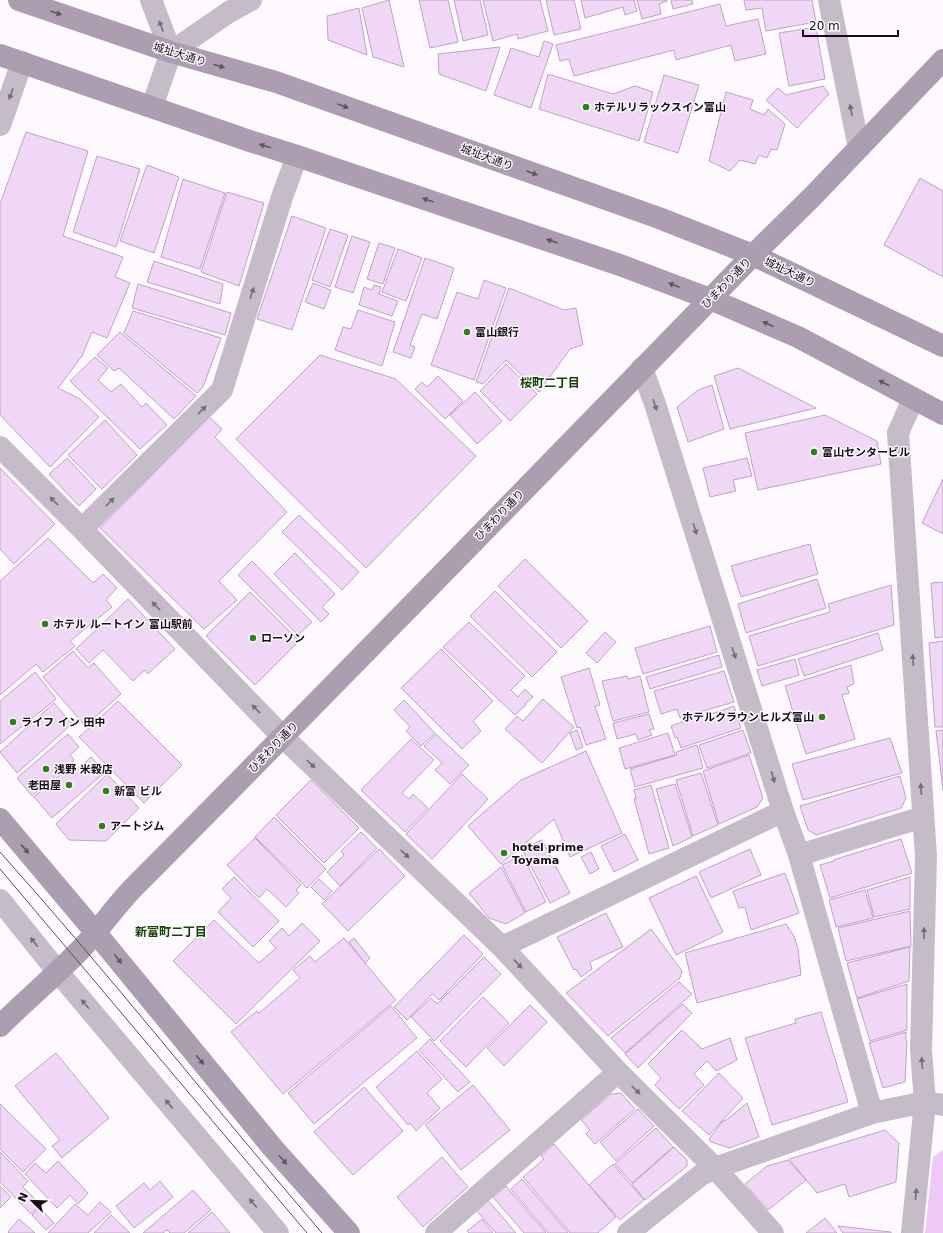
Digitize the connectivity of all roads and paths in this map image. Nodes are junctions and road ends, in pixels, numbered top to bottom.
1 (19, 0) edge
2 (151, 0) edge
3 (251, 0) edge
4 (829, 0) edge
5 (171, 52) junction
6 (0, 55) edge
7 (943, 60) edge
8 (22, 62) junction
9 (152, 107) junction
10 (0, 125) edge
11 (859, 148) junction
12 (297, 156) junction
13 (753, 255) junction
14 (710, 299) junction
15 (943, 346) edge
16 (642, 368) junction
17 (913, 398) junction
18 (943, 414) edge
19 (0, 446) edge
20 (82, 529) junction
21 (283, 737) junction
22 (783, 811) junction
23 (923, 817) junction
24 (0, 819) edge
25 (799, 855) junction
26 (0, 900) edge
27 (96, 933) junction
28 (502, 947) junction
29 (58, 972) junction
30 (0, 1026) edge
31 (618, 1072) junction
32 (934, 1104) edge
33 (872, 1113) junction
34 (715, 1168) junction
35 (278, 1233) edge
36 (349, 1233) edge
37 (436, 1233) edge
38 (628, 1233) edge
39 (773, 1233) edge
40 (912, 1233) edge

1 -> 5 street, 城址大通り
5 -> 2 street
3 - 5 street
11 -> 4 street
5 - 9 street
5 -> 13 street, 城址大通り
6 - 8 street
7 - 11 street, ひまわり通り
8 - 9 street
8 -> 10 street
12 -> 9 street
11 - 13 street, ひまわり通り
14 -> 12 street
20 -> 12 street
13 - 14 street, ひまわり通り
13 - 15 street, 城址大通り
14 - 16 street, ひまわり通り
17 -> 14 street
16 - 21 street, ひまわり通り
16 -> 22 street
17 - 18 street
23 -> 17 street
20 -> 19 street
21 -> 20 street
21 - 27 street, ひまわり通り
21 -> 28 street
22 - 25 street
22 - 28 street
23 - 25 street
32 -> 23 street
24 -> 27 street
25 - 33 street
29 -> 26 street
27 - 29 street, ひまわり通り
27 -> 36 street
28 -> 31 street
29 - 30 street, ひまわり通り
35 -> 29 street
31 -> 34 street
31 - 37 street
32 - 33 street
40 -> 32 street
33 - 34 street
34 - 38 street
34 - 39 street

